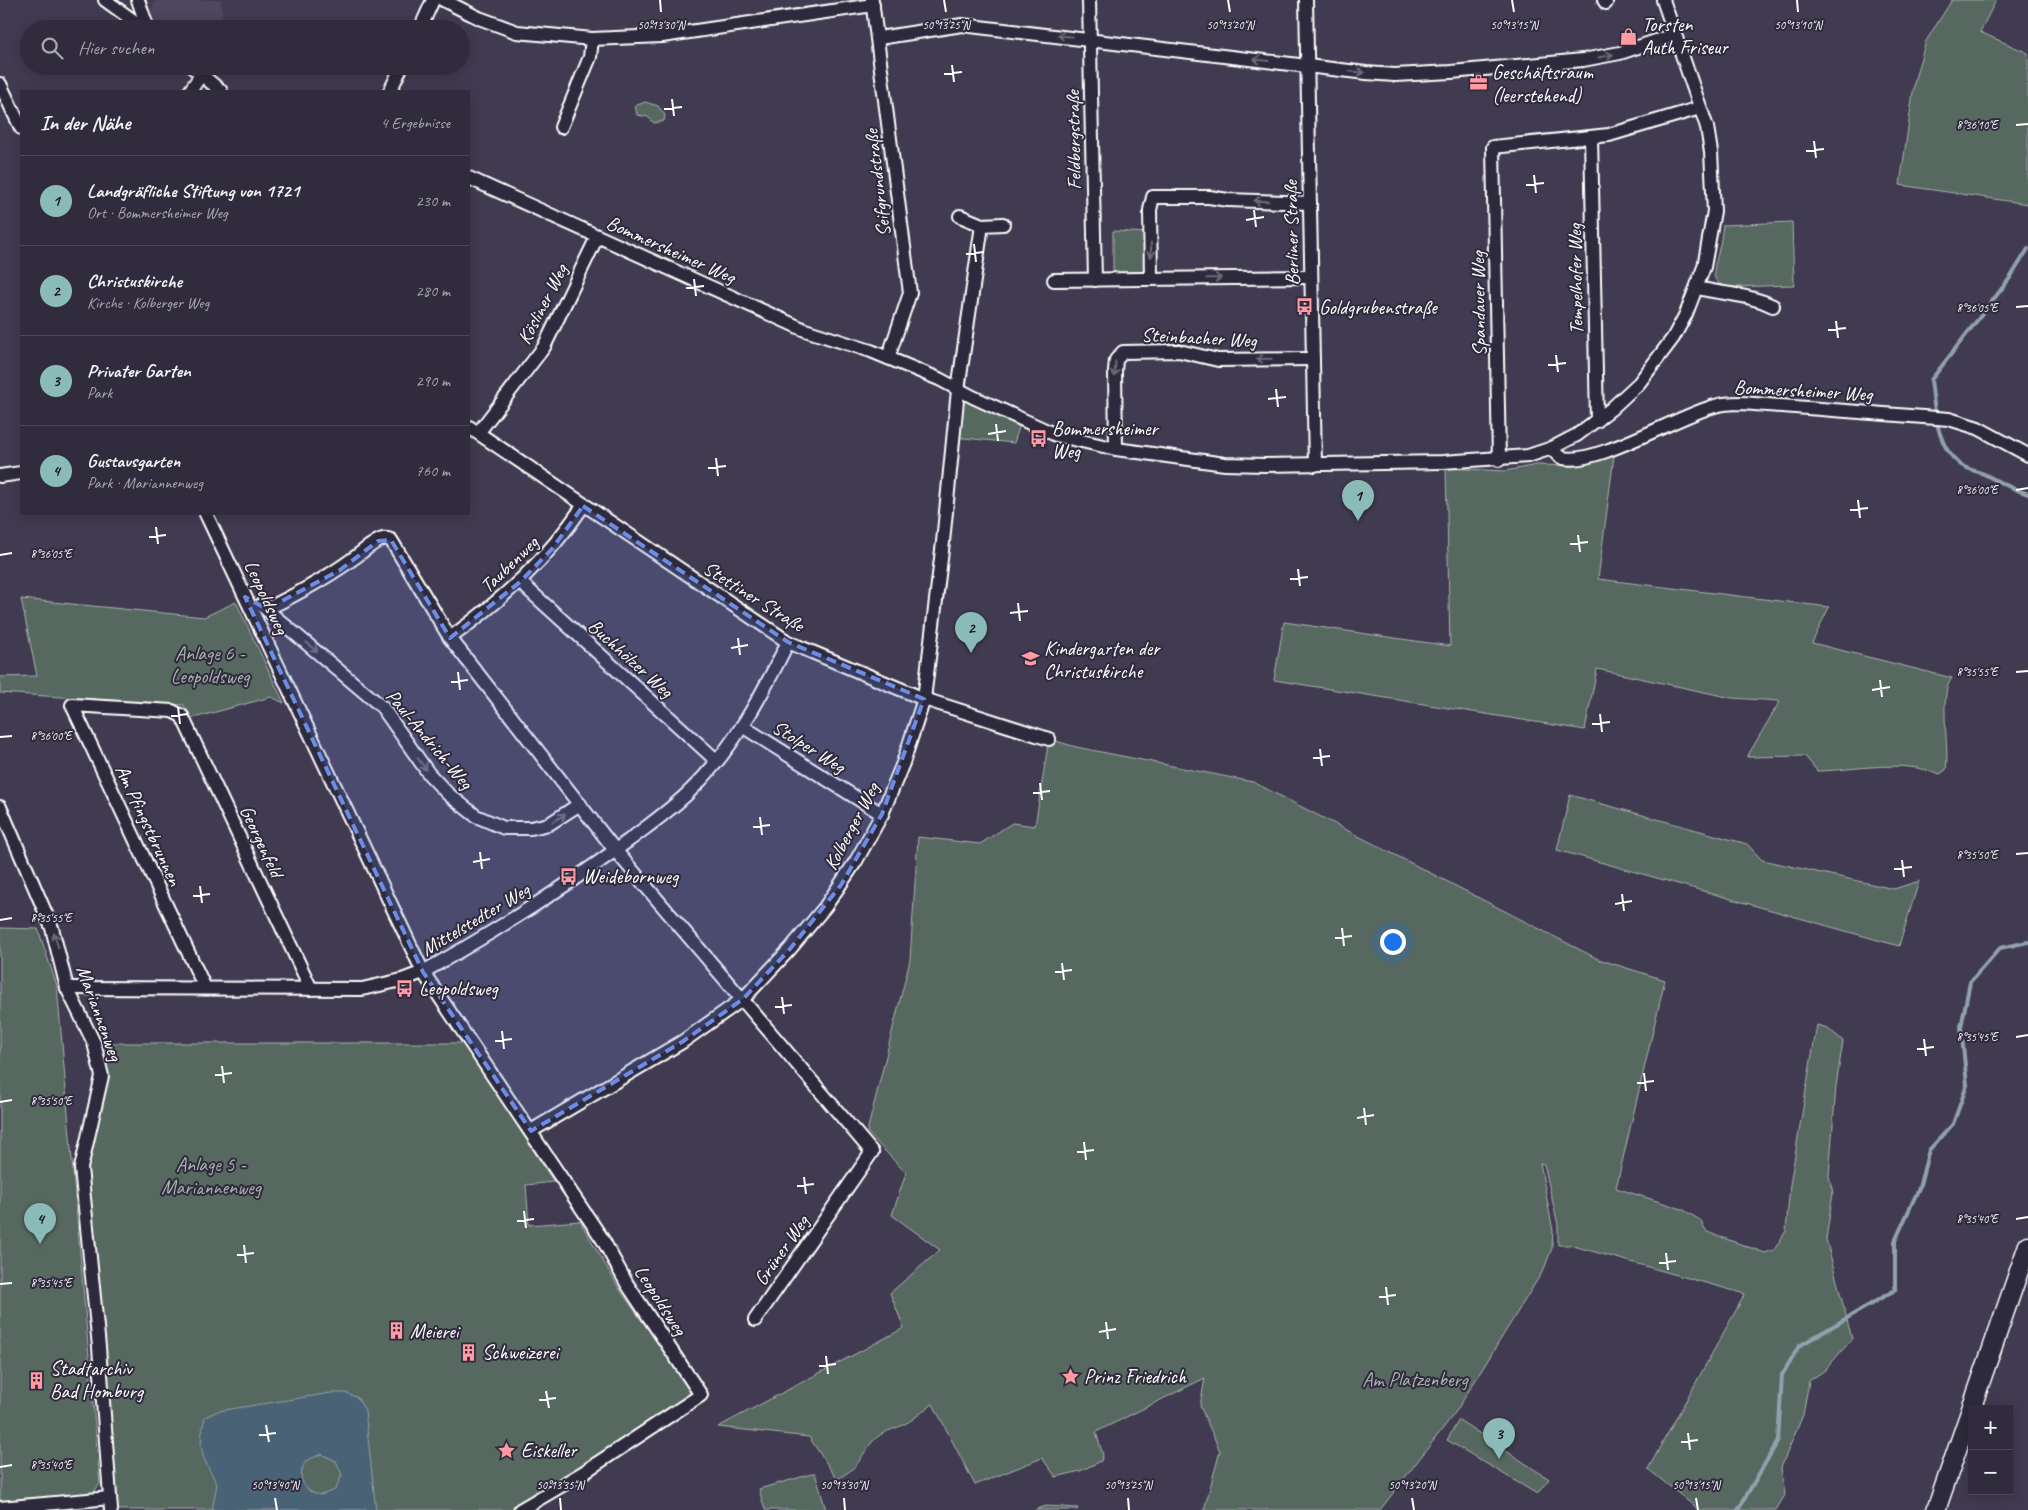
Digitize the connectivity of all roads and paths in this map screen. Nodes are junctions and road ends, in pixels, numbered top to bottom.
1 (105, 0) edge
2 (129, 0) edge
3 (433, 0) edge
4 (443, 0) edge
5 (1089, 0) edge
6 (1306, 0) edge
7 (1663, 0) edge
8 (141, 2) edge
9 (873, 2) edge
10 (133, 20) edge
11 (138, 20) edge
12 (142, 20) edge
13 (424, 20) edge
14 (1674, 35) junction
15 (879, 38) junction
16 (592, 39) junction
17 (1090, 39) junction
18 (1309, 66) junction
19 (201, 75) joint
20 (398, 75) edge
21 (0, 84) edge
22 (191, 90) edge
23 (220, 90) edge
24 (390, 90) edge
25 (1700, 108) junction
26 (20, 126) edge
27 (561, 126) dead end
28 (1591, 137) junction
29 (470, 178) edge
30 (1310, 203) junction
31 (960, 216) dead end
32 (1003, 224) dead end
33 (982, 225) junction
34 (597, 236) junction
35 (1311, 277) junction
36 (1151, 279) junction
37 (1054, 280) dead end
38 (1095, 280) junction
39 (1697, 288) junction
40 (1773, 306) dead end
41 (888, 358) junction
42 (1313, 359) junction
43 (958, 390) junction
44 (1597, 421) junction
45 (473, 430) edge
46 (1552, 448) junction
47 (1116, 449) junction
48 (2028, 455) edge
49 (1499, 460) junction
50 (1315, 465) junction
51 (20, 473) edge
52 (0, 476) edge
53 (583, 506) junction
54 (206, 515) edge
55 (520, 582) junction
56 (246, 596) junction
57 (268, 609) junction
58 (450, 638) junction
59 (788, 642) junction
60 (924, 699) junction
61 (72, 705) joint
62 (742, 726) junction
63 (1049, 739) dead end
64 (717, 761) junction
65 (580, 804) junction
66 (0, 807) edge
67 (882, 814) junction
68 (615, 850) junction
69 (423, 972) junction
70 (67, 988) junction
71 (205, 988) junction
72 (311, 989) junction
73 (743, 999) junction
74 (531, 1131) junction
75 (2028, 1245) edge
76 (755, 1320) dead end
77 (110, 1504) edge
78 (0, 1508) edge
79 (520, 1510) edge
80 (1936, 1510) edge

1 - 10 street
2 - 11 street
3 - 13 street
4 - 16 street
5 - 17 street, Feldbergstraße
6 - 18 street, Berliner Straße
7 - 14 street, Bommersheimer Weg
8 - 12 street
9 - 15 street, Seifgrundstraße
9 - 16 street
18 -> 14 street
14 - 25 street, Bommersheimer Weg
17 -> 15 street
15 - 41 street, Seifgrundstraße
16 - 27 street
18 -> 17 street
17 - 38 street, Feldbergstraße
18 - 30 street, Berliner Straße
19 - 22 street
19 - 23 street
20 - 24 street
21 - 26 street
25 - 28 street
25 - 39 street, Bommersheimer Weg
28 - 44 street, Tempelhofer Weg
28 - 49 street, Spandauer Weg
29 - 34 street, Bommersheimer Weg
30 - 35 street, Berliner Straße
30 -> 36 street
31 - 33 street
32 - 33 street
33 - 43 street, Kolberger Weg
34 - 41 street, Bommersheimer Weg
34 - 45 street, Kösliner Weg
36 -> 35 street
35 - 42 street, Berliner Straße
36 - 38 street
37 - 38 street
39 - 40 street
39 - 44 street, Bommersheimer Weg
41 - 43 street, Bommersheimer Weg
42 -> 47 street, Steinbacher Weg
42 - 50 street, Berliner Straße
43 - 47 street, Bommersheimer Weg
43 - 60 street, Kolberger Weg
44 - 46 street, Bommersheimer Weg
45 - 53 street, Stettiner Straße
46 - 48 street, Bommersheimer Weg
46 - 49 street, Bommersheimer Weg
47 - 50 street, Bommersheimer Weg
49 - 50 street, Bommersheimer Weg
51 - 52 street
53 - 55 street, Taubenweg
53 - 59 street, Stettiner Straße
54 - 56 street, Leopoldsweg
55 - 58 street, Taubenweg
55 - 64 street, Buchhölzer Weg
56 - 57 street, Paul-Andrich-Weg
56 - 69 street, Leopoldsweg
57 - 58 street
57 -> 65 street, Paul-Andrich-Weg
58 - 65 street
59 - 60 street, Stettiner Straße
59 - 62 street, Mittelstedter Weg
60 - 63 street, Stettiner Straße
60 - 67 street, Kolberger Weg
61 - 71 street, Am Pfingstbrunnen
61 - 72 street, Georgenfeld
62 - 64 street, Mittelstedter Weg
62 - 67 street, Stolper Weg
64 - 68 street, Mittelstedter Weg
65 - 68 street
70 -> 66 street, Mariannenweg
67 - 73 street, Kolberger Weg
68 - 69 street, Mittelstedter Weg
68 - 73 street
69 - 72 street, Mittelstedter Weg
69 - 74 street, Leopoldsweg
70 - 71 street, Mittelstedter Weg
70 - 77 street, Mariannenweg
71 - 72 street, Mittelstedter Weg
73 - 74 street, Kolberger Weg
73 - 76 street, Grüner Weg
74 - 79 street, Leopoldsweg
75 - 80 main road
77 - 78 street

